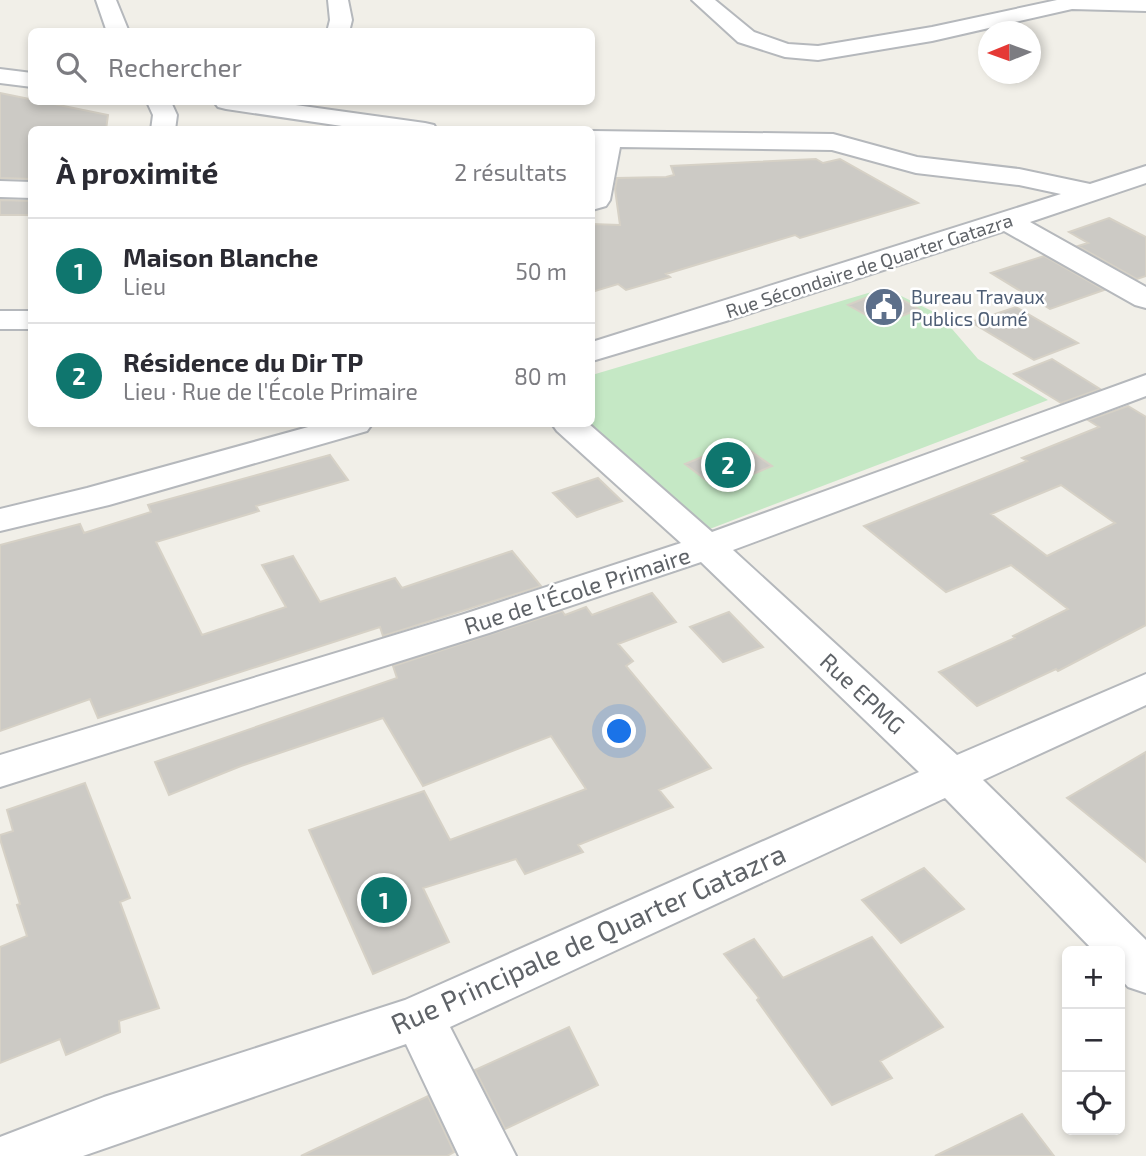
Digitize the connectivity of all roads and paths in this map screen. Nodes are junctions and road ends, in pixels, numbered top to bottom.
1 (106, 0) edge
2 (338, 0) edge
3 (702, 0) edge
4 (1146, 5) edge
5 (116, 28) edge
6 (339, 28) edge
7 (0, 76) edge
8 (28, 80) edge
9 (160, 105) edge
10 (286, 105) edge
11 (306, 106) edge
12 (164, 126) edge
13 (405, 126) edge
14 (600, 140) edge
15 (1146, 174) edge
16 (0, 189) edge
17 (28, 190) edge
18 (1091, 192) junction
19 (595, 200) edge
20 (1007, 221) junction
21 (1146, 299) edge
22 (0, 320) edge
23 (28, 320) edge
24 (595, 351) edge
25 (1146, 385) edge
26 (344, 427) edge
27 (572, 427) edge
28 (0, 520) edge
29 (707, 547) junction
30 (1146, 688) edge
31 (0, 771) edge
32 (951, 776) junction
33 (1146, 972) edge
34 (419, 1017) junction
35 (18, 1156) edge
36 (488, 1156) edge

1 - 5 street
2 - 6 street
3 - 4 street
7 - 8 street
9 - 12 street
10 - 11 street
11 - 13 street
14 - 18 street
14 - 19 street
15 - 18 street, Rue Sécondaire de Quarter Gatazra
16 - 17 street
18 - 20 street, Rue Sécondaire de Quarter Gatazra
20 - 21 street
20 - 24 street, Rue Sécondaire de Quarter Gatazra
22 - 23 street
25 - 29 street, Rue de l'École Primaire
26 - 28 street
27 - 29 street, Rue EPMG
29 - 31 street, Rue de l'École Primaire
29 - 32 street, Rue EPMG
30 - 32 street, Rue Principale de Quarter Gatazra
32 - 33 street, Rue EPMG
32 - 34 street, Rue Principale de Quarter Gatazra
34 - 35 street, Rue Principale de Quarter Gatazra
34 - 36 street

